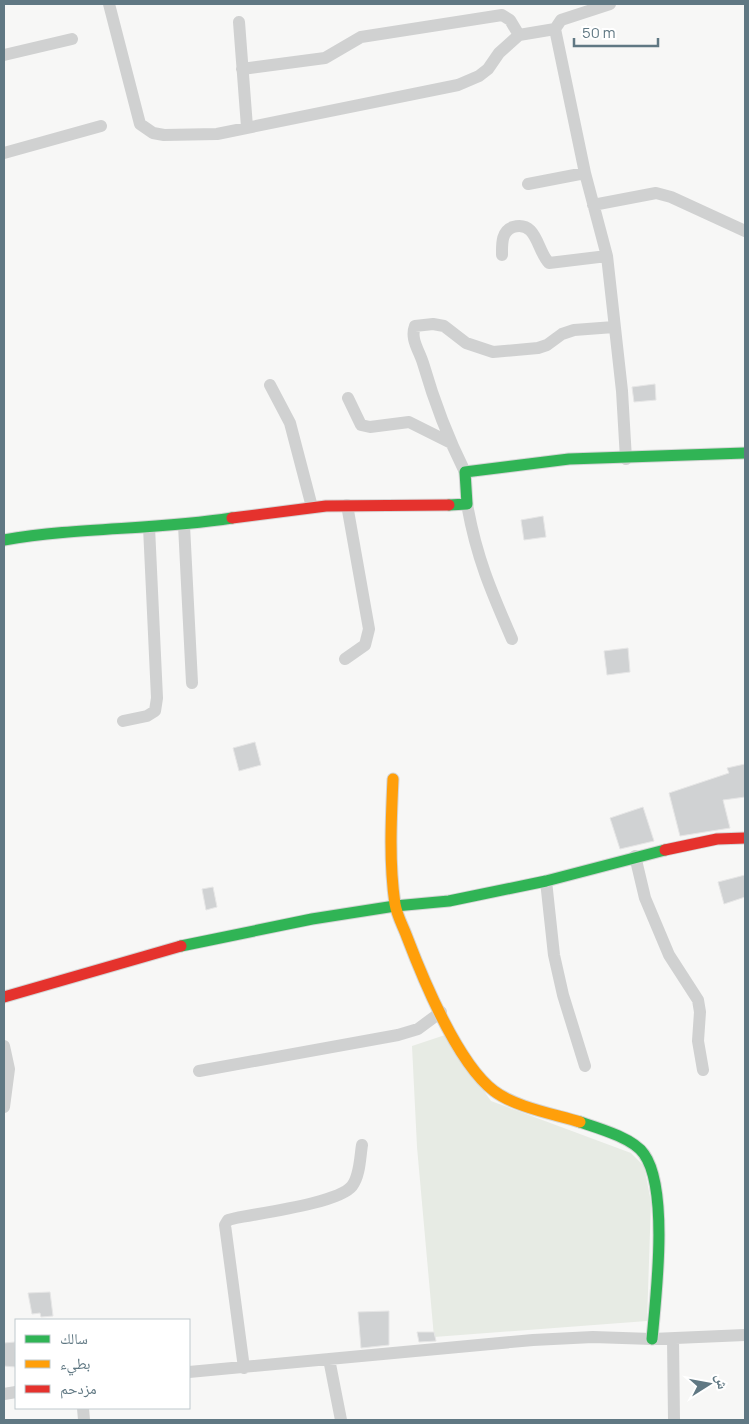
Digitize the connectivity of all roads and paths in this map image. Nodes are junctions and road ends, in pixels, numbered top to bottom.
1 (109, 4) edge
2 (610, 4) edge
3 (239, 22) dead end
4 (555, 30) junction
5 (519, 35) junction
6 (72, 39) dead end
7 (4, 56) edge
8 (242, 68) junction
9 (102, 126) dead end
10 (247, 127) junction
11 (4, 153) edge
12 (585, 173) junction
13 (528, 184) dead end
14 (593, 204) junction
15 (744, 231) edge
16 (502, 255) dead end
17 (607, 256) junction
18 (614, 327) junction
19 (270, 385) dead end
20 (348, 398) dead end
21 (451, 443) junction
22 (745, 454) edge
23 (626, 459) junction
24 (466, 472) junction
25 (466, 504) junction
26 (347, 505) junction
27 (312, 507) junction
28 (184, 524) junction
29 (149, 527) junction
30 (4, 540) edge
31 (512, 639) dead end
32 (345, 659) dead end
33 (192, 683) dead end
34 (123, 722) dead end
35 (392, 779) dead end
36 (745, 838) edge
37 (635, 856) junction
38 (546, 881) junction
39 (395, 906) junction
40 (4, 997) edge
41 (441, 1012) junction
42 (4, 1046) edge
43 (585, 1066) dead end
44 (703, 1070) dead end
45 (199, 1071) dead end
46 (4, 1107) edge
47 (362, 1145) dead end
48 (745, 1335) edge
49 (673, 1339) junction
50 (652, 1340) junction
51 (329, 1359) junction
52 (244, 1368) junction
53 (190, 1372) edge
54 (341, 1420) edge
55 (674, 1420) edge

1 - 10 street
2 - 4 street
3 - 8 street
4 - 5 street
4 - 12 street
5 - 8 street
5 - 10 street
6 - 7 street
8 - 10 street
9 - 11 street
12 - 13 street
12 - 14 street
14 - 15 street
14 - 17 street
16 - 17 street
17 - 18 street
18 - 21 street
18 - 23 street
19 - 27 street
20 - 21 street
21 - 24 street
22 - 23 street
23 - 24 street
24 - 25 street
25 - 26 street
25 - 31 street
26 - 27 street
26 - 32 street
27 - 28 street
28 - 29 street
28 - 33 street
29 - 30 street
29 - 34 street
35 - 39 street
36 - 37 street
37 - 38 street
37 - 44 street
38 - 39 street
38 - 43 street
39 - 40 street
39 - 41 street
41 - 45 street
41 - 50 street
42 - 46 street
47 - 52 street
48 - 49 street
49 - 50 street
49 - 55 street
50 - 51 street
51 - 52 street
51 - 54 street
52 - 53 street

